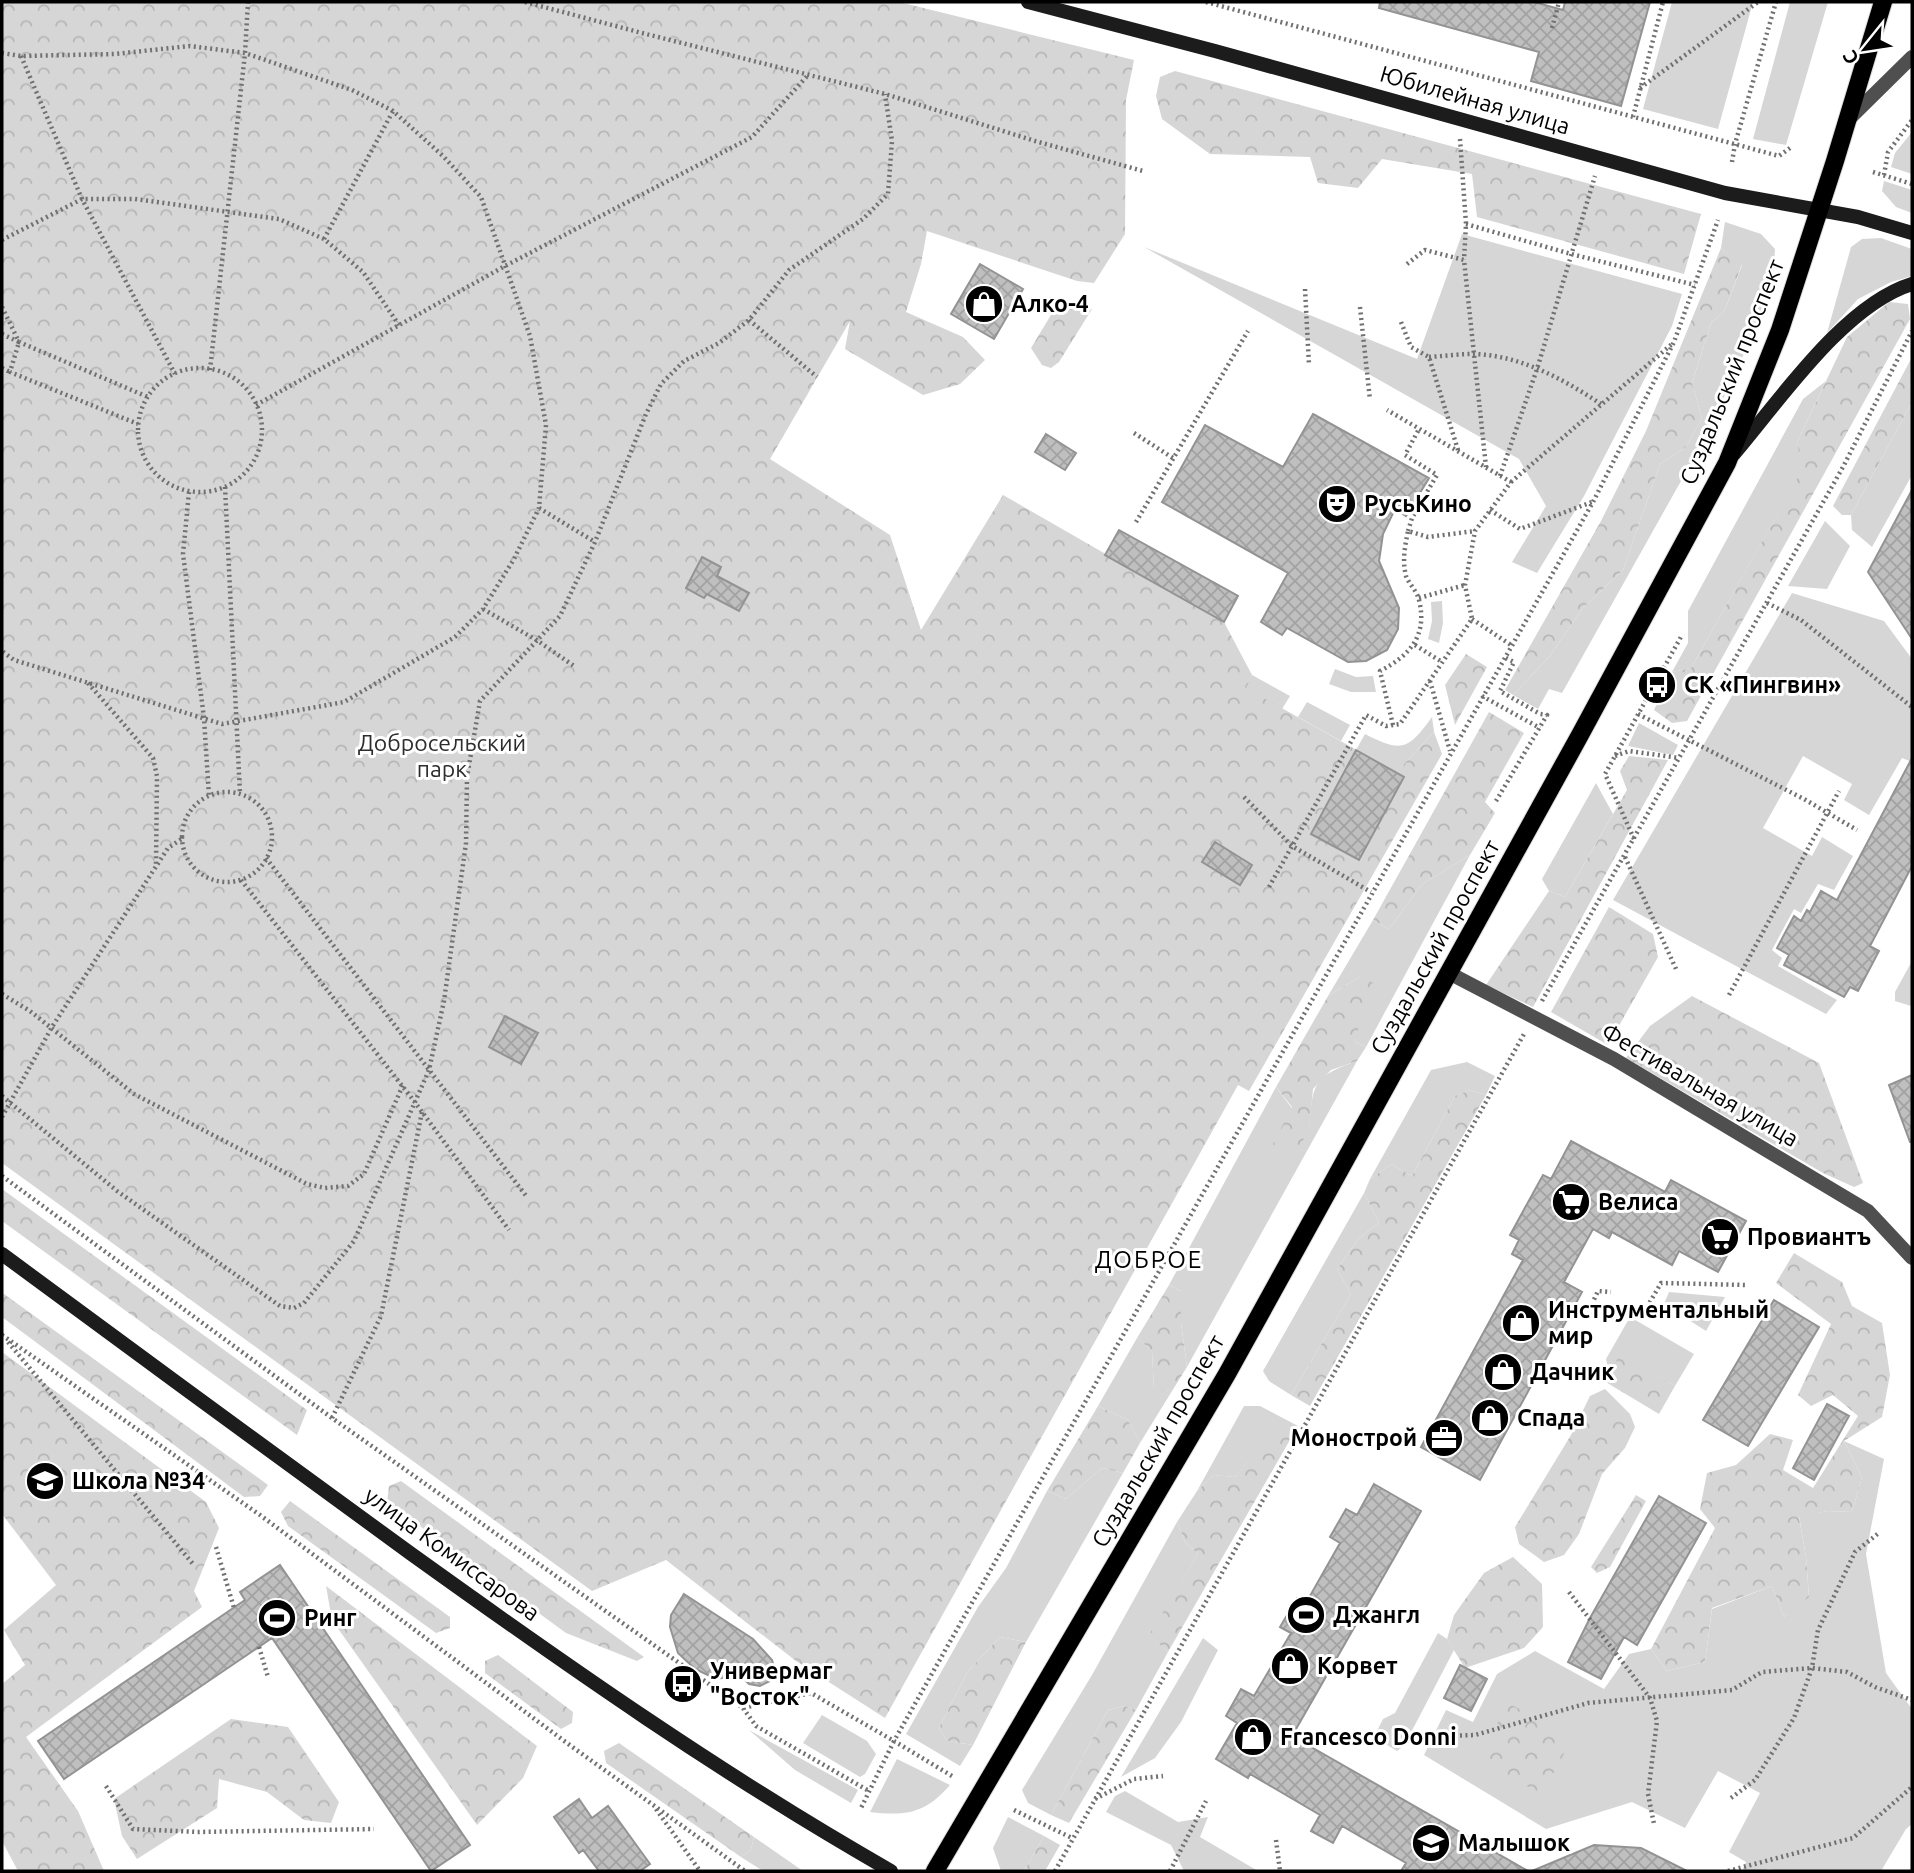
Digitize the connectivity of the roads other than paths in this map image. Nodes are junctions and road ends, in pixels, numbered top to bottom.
1 (1028, 2) edge
2 (1883, 2) edge
3 (1912, 57) edge
4 (1847, 121) junction
5 (1819, 210) junction
6 (1912, 233) edge
7 (1912, 284) edge
8 (1727, 463) junction
9 (1449, 973) junction
10 (2, 1254) edge
11 (1912, 1258) edge
12 (891, 1871) edge
13 (935, 1871) edge

1 - 5 main road, Юбилейная улица
2 - 4 main road, Суздальский проспект
3 - 4 street
4 - 5 main road, Суздальский проспект
5 - 6 main road, Юбилейная улица
5 - 8 main road, Суздальский проспект
7 - 8 main road
8 - 9 main road, Суздальский проспект
9 - 11 street, Фестивальная улица
9 - 13 main road, Суздальский проспект
10 - 12 main road, улица Комиссарова

